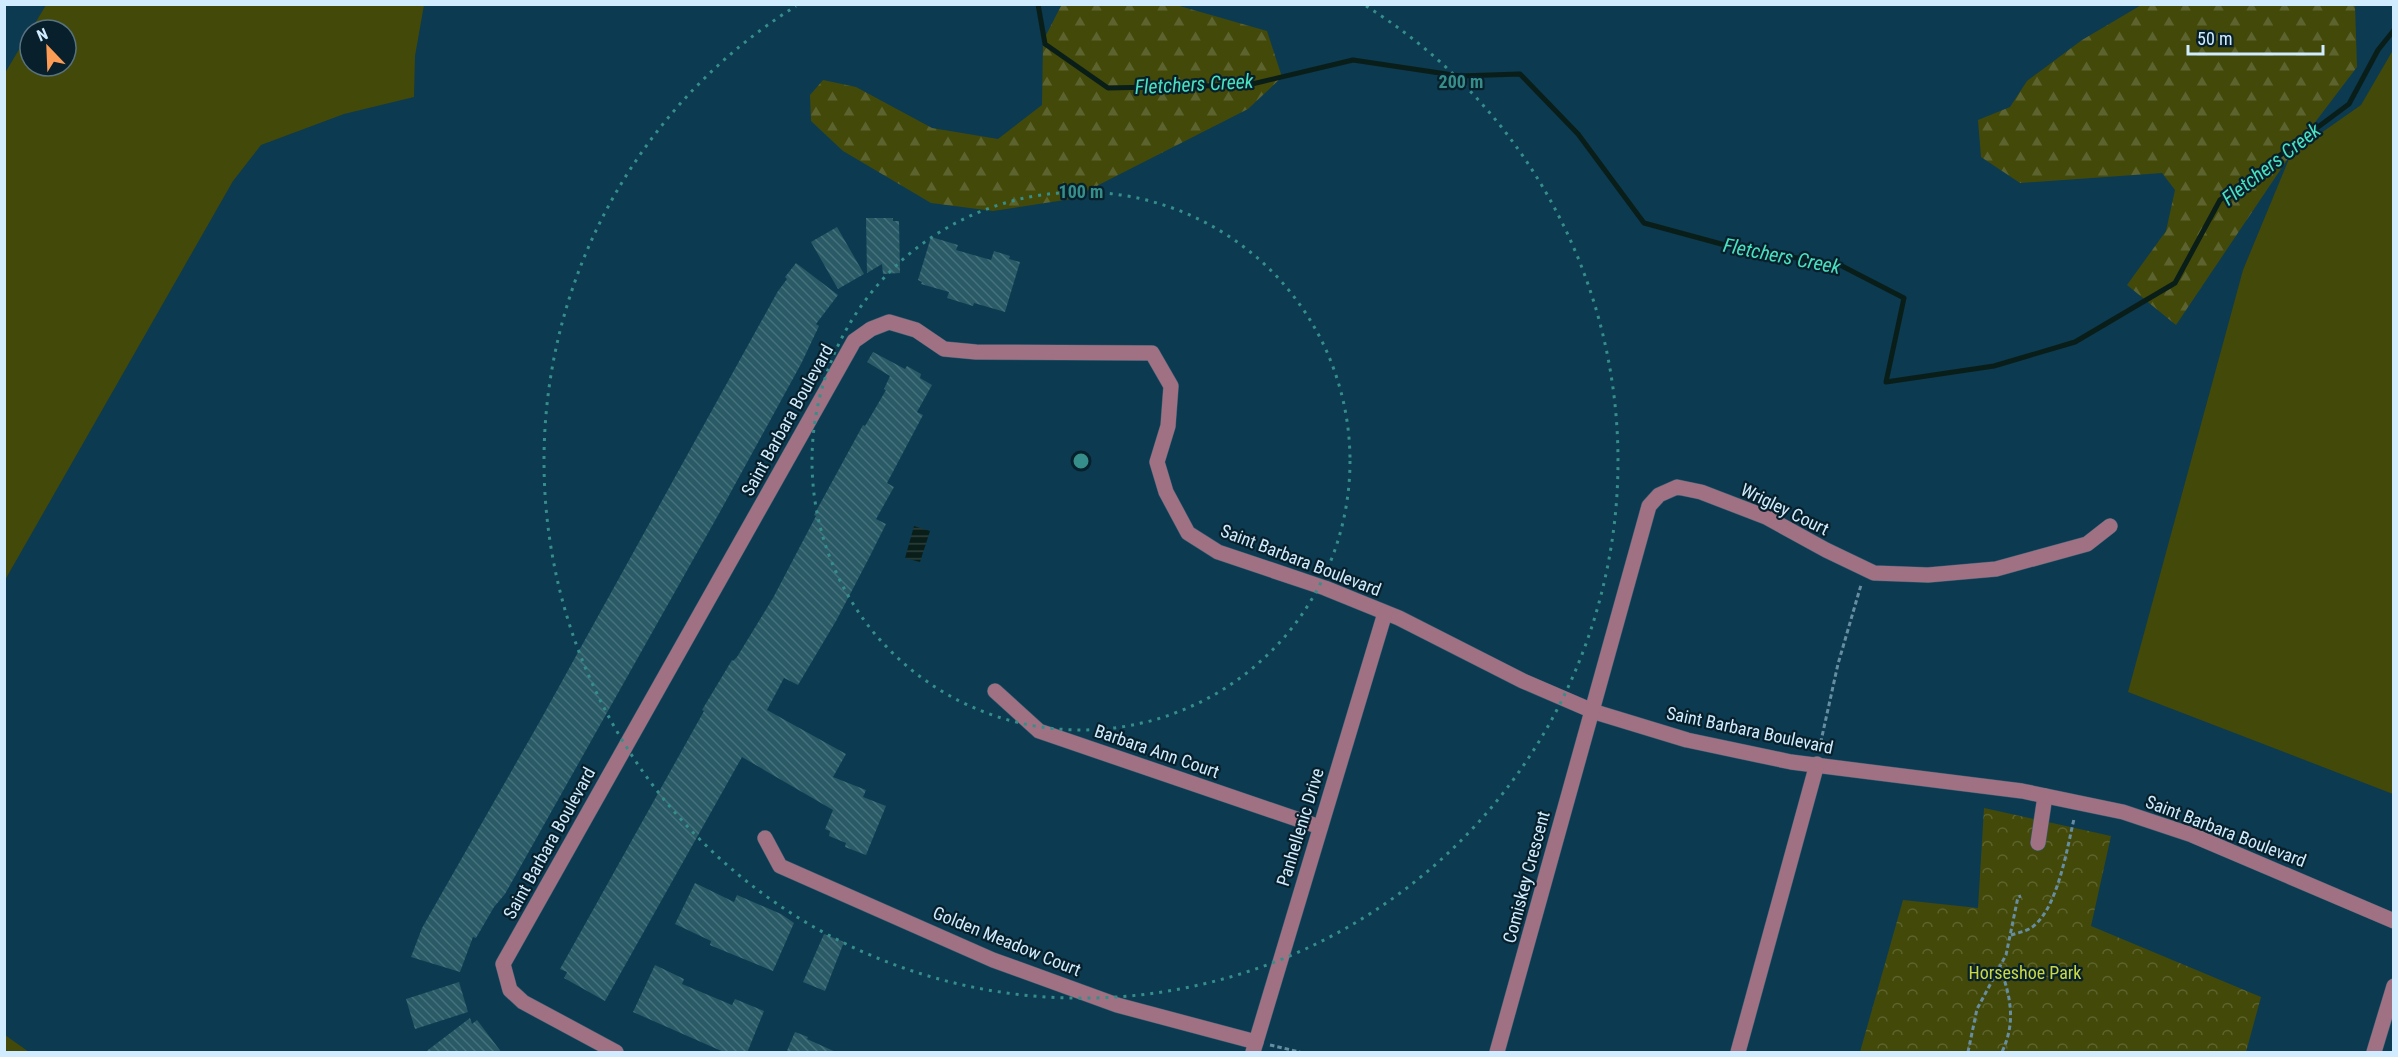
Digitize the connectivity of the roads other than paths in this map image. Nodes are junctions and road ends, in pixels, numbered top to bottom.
1 (2110, 526) dead end
2 (1386, 613) junction
3 (995, 690) dead end
4 (1592, 711) junction
5 (1817, 764) junction
6 (2045, 796) junction
7 (1320, 827) junction
8 (765, 838) dead end
9 (2038, 843) dead end
10 (2394, 921) edge
11 (2394, 986) edge
12 (1254, 1047) edge
13 (616, 1053) edge
14 (1497, 1053) edge
15 (1738, 1053) edge
16 (2374, 1053) edge

1 - 4 street, Wrigley Court
2 - 4 street, Saint Barbara Boulevard
2 - 7 street, Panhellenic Drive
2 - 13 street, Saint Barbara Boulevard
3 - 7 street, Barbara Ann Court
4 - 5 street, Saint Barbara Boulevard
4 - 14 street, Comiskey Crescent
5 - 6 street, Saint Barbara Boulevard
5 - 15 street
6 - 9 street
6 - 10 street, Saint Barbara Boulevard
7 - 12 street, Panhellenic Drive
8 - 12 street, Golden Meadow Court
11 - 16 street

